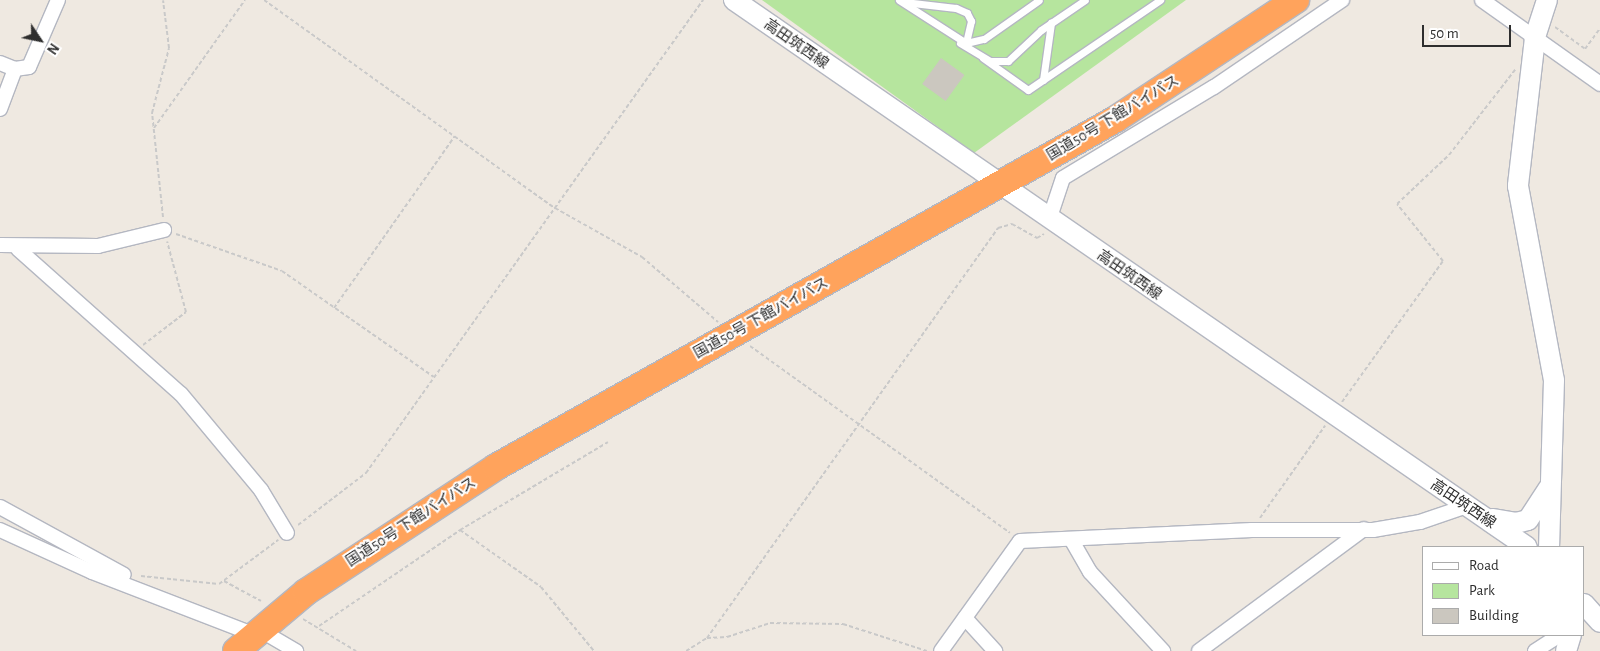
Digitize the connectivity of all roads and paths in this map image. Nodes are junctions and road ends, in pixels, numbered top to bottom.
1 (58, 0) edge
2 (164, 0) edge
3 (245, 0) edge
4 (264, 0) edge
5 (703, 0) edge
6 (734, 0) edge
7 (1039, 0) edge
8 (1085, 0) edge
9 (1160, 0) edge
10 (1296, 0) edge
11 (1342, 0) edge
12 (1482, 0) edge
13 (900, 1) edge
14 (1543, 9) edge
15 (1051, 23) junction
16 (1600, 28) edge
17 (954, 40) junction
18 (966, 43) junction
19 (1535, 44) junction
20 (983, 58) junction
21 (0, 63) edge
22 (14, 69) junction
23 (1043, 80) junction
24 (1600, 84) edge
25 (0, 110) edge
26 (153, 129) junction
27 (455, 136) junction
28 (999, 185) junction
29 (555, 208) junction
30 (1052, 222) junction
31 (164, 230) junction
32 (0, 245) edge
33 (18, 249) junction
34 (334, 308) junction
35 (723, 326) dead end
36 (748, 345) dead end
37 (135, 351) junction
38 (434, 377) junction
39 (1333, 415) junction
40 (859, 424) junction
41 (608, 442) dead end
42 (1551, 483) junction
43 (1467, 506) junction
44 (0, 507) edge
45 (1485, 518) junction
46 (1365, 529) junction
47 (0, 530) edge
48 (460, 530) junction
49 (1252, 530) junction
50 (287, 533) junction
51 (1071, 539) junction
52 (1020, 541) junction
53 (1526, 546) edge
54 (1549, 546) edge
55 (124, 575) joint
56 (224, 581) junction
57 (261, 601) dead end
58 (1585, 605) edge
59 (299, 617) dead end
60 (965, 618) junction
61 (1600, 622) edge
62 (318, 626) junction
63 (1585, 627) edge
64 (1600, 628) edge
65 (707, 638) junction
66 (250, 639) edge
67 (1563, 642) edge
68 (296, 651) edge
69 (356, 651) edge
70 (594, 651) edge
71 (686, 651) edge
72 (928, 651) edge
73 (941, 651) edge
74 (995, 651) edge
75 (1163, 651) edge
76 (1199, 651) edge
77 (1535, 651) edge

1 - 22 street
2 - 26 path
3 - 26 path
4 - 27 path
5 - 29 path
6 - 28 main road, 高田筑西線
7 - 18 lane
8 - 15 lane
9 - 23 lane
10 - 28 highway, 国道50号 下館バイパス
11 - 30 street
12 - 19 street
13 - 17 lane
13 - 18 lane
14 - 16 path
14 - 19 main road
15 - 20 lane
15 - 23 lane
17 - 18 lane
17 - 20 lane
19 - 24 street
19 - 39 path
19 - 42 main road
20 - 23 lane
21 - 22 street
22 - 25 street
26 - 31 path
27 - 29 path
27 - 34 path
28 - 30 main road, 高田筑西線
28 - 66 highway, 国道50号 下館バイパス
29 - 35 path
29 - 38 path
30 - 39 main road, 高田筑西線
30 - 40 path
31 - 33 street
31 - 34 path
31 - 37 path
32 - 33 street
33 - 37 street
34 - 38 path
36 - 40 path
37 - 50 street
38 - 50 path
39 - 43 main road, 高田筑西線
39 - 49 path
40 - 52 path
40 - 65 path
41 - 48 path
42 - 45 main road
42 - 54 main road
43 - 45 main road, 高田筑西線
43 - 46 street
44 - 55 street
45 - 53 main road, 高田筑西線
46 - 49 street
46 - 76 street
47 - 66 street
48 - 62 path
48 - 70 path
49 - 51 street
50 - 56 path
51 - 52 street
51 - 75 street
52 - 60 street
55 - 56 path
56 - 57 path
58 - 61 main road
59 - 62 path
60 - 73 street
60 - 74 street
62 - 69 path
63 - 64 main road
65 - 71 path
65 - 72 path
66 - 68 street
67 - 77 street

